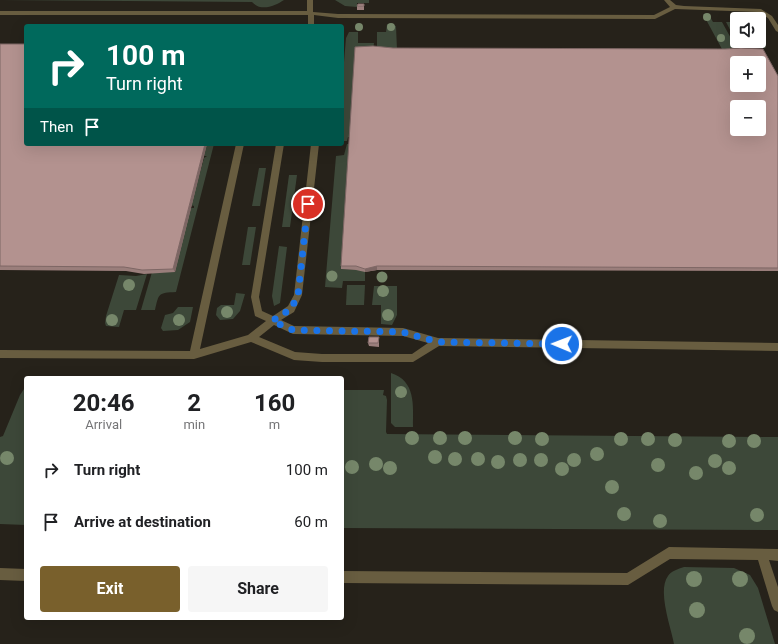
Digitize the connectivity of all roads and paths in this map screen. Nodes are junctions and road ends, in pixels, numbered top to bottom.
1 (310, 0) edge
2 (667, 0) edge
3 (674, 7) junction
4 (0, 13) edge
5 (310, 13) junction
6 (310, 24) edge
7 (778, 30) edge
8 (240, 146) edge
9 (280, 146) edge
10 (315, 146) edge
11 (272, 321) junction
12 (251, 338) junction
13 (438, 342) junction
14 (778, 346) edge
15 (0, 354) edge
16 (194, 355) junction
17 (762, 555) junction
18 (778, 555) edge
19 (0, 574) edge
20 (24, 575) edge
21 (344, 577) edge
22 (778, 606) edge

1 - 5 lane
2 - 3 lane
3 - 5 lane
3 - 7 lane
4 - 5 lane
5 - 6 lane
8 - 16 lane
9 - 11 lane
10 - 11 lane
11 - 12 lane
11 - 13 lane
12 - 13 lane
12 - 16 lane
13 - 14 lane
15 - 16 lane
17 - 18 lane
17 - 21 lane
17 - 22 lane
19 - 20 lane

